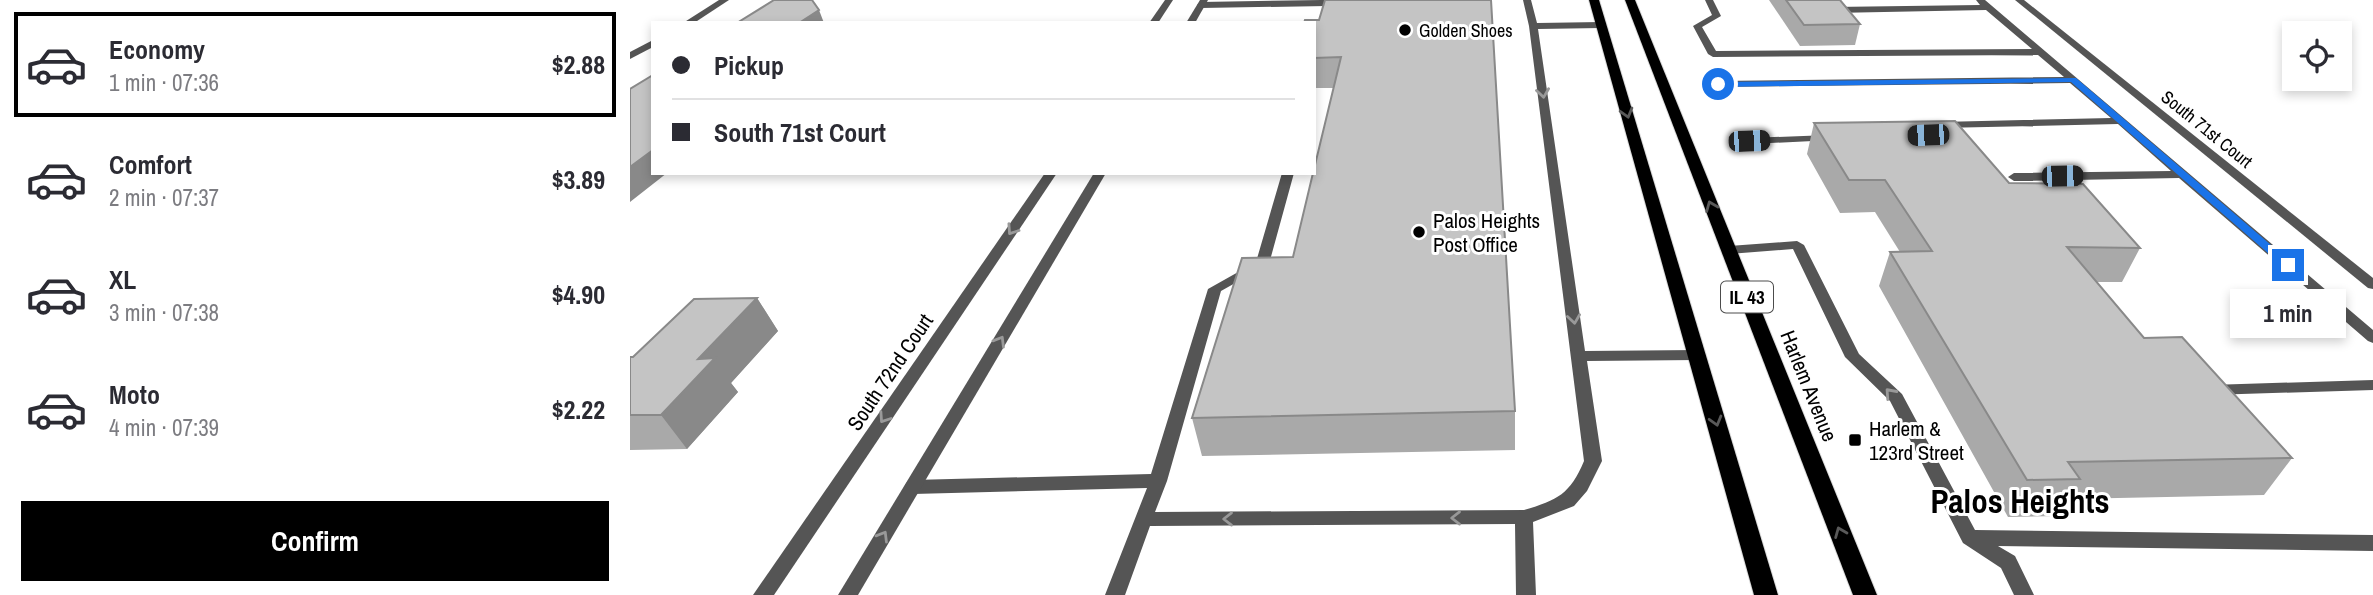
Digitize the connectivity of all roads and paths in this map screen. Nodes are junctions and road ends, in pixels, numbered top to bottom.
1 (725, 0) edge
2 (1168, 0) edge
3 (1325, 0) edge
4 (1527, 0) edge
5 (1594, 0) edge
6 (1630, 0) edge
7 (1709, 0) edge
8 (2019, 0) edge
9 (1202, 2) edge
10 (1984, 4) edge
11 (1833, 10) edge
12 (690, 21) edge
13 (1154, 21) edge
14 (1191, 21) edge
15 (1601, 25) junction
16 (1533, 26) junction
17 (651, 44) edge
18 (2041, 52) junction
19 (630, 56) edge
20 (2073, 80) junction
21 (1718, 84) dead end
22 (2121, 121) junction
23 (1928, 135) edge
24 (1845, 137) edge
25 (1749, 141) dead end
26 (2182, 174) junction
27 (1050, 175) edge
28 (1099, 175) edge
29 (1287, 175) edge
30 (2014, 177) dead end
31 (1729, 250) junction
32 (2373, 285) edge
33 (2373, 338) edge
34 (1697, 355) junction
35 (1579, 356) junction
36 (2373, 385) edge
37 (2197, 390) edge
38 (1158, 481) junction
39 (913, 487) junction
40 (1524, 517) junction
41 (1144, 519) junction
42 (1970, 538) junction
43 (2373, 543) edge
44 (763, 595) edge
45 (848, 595) edge
46 (1115, 595) edge
47 (1526, 595) edge
48 (1766, 595) edge
49 (1865, 595) edge
50 (2024, 595) edge

1 - 12 street
2 - 13 street
3 - 9 street
4 - 16 street
5 - 15 main road
31 -> 6 main road, Harlem Avenue / IL 43
7 - 18 street
8 - 32 street, South 71st Court
9 - 14 street
10 - 11 street
10 - 18 street
15 - 16 street
15 -> 34 main road
16 -> 35 street
17 - 19 street
18 - 20 street
20 - 21 street
20 - 22 street
22 - 23 street
22 - 26 street
24 - 25 street
26 - 30 street
26 - 33 street
27 -> 44 street, South 72nd Court
39 -> 28 street
29 - 38 street
42 -> 31 street
49 -> 31 main road, Harlem Avenue / IL 43
34 - 35 street
34 -> 48 main road
35 - 40 street
36 - 37 street
38 - 39 street
38 - 41 street
45 -> 39 street
40 -> 41 street
40 - 47 street
41 - 46 street
42 - 43 street
42 - 50 street

